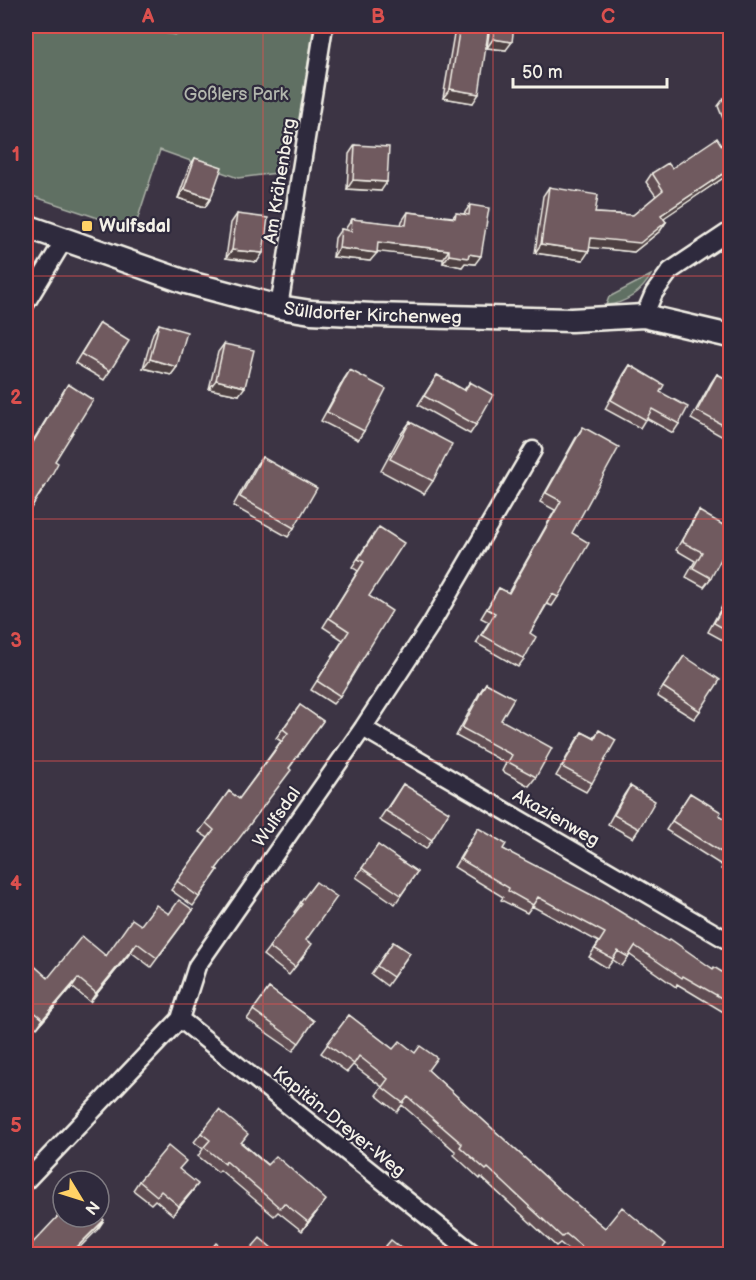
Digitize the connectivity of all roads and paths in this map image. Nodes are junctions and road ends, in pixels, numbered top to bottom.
1 (324, 26) edge
2 (26, 226) edge
3 (730, 231) edge
4 (64, 240) junction
5 (26, 303) edge
6 (279, 307) junction
7 (644, 316) junction
8 (730, 336) edge
9 (533, 450) dead end
10 (363, 728) junction
11 (730, 942) edge
12 (180, 1019) junction
13 (26, 1181) edge
14 (474, 1254) edge

1 - 6 street, Am Krähenberg
2 - 4 street, Sülldorfer Kirchenweg
3 - 7 street
4 - 5 street
4 - 6 street, Sülldorfer Kirchenweg
6 - 7 street, Sülldorfer Kirchenweg
7 - 8 street, Sülldorfer Kirchenweg
9 - 10 street, Wulfsdal
10 - 11 street, Akazienweg
10 - 12 street, Wulfsdal
12 - 13 street, Wulfsdal
12 - 14 street, Kapitän-Dreyer-Weg

